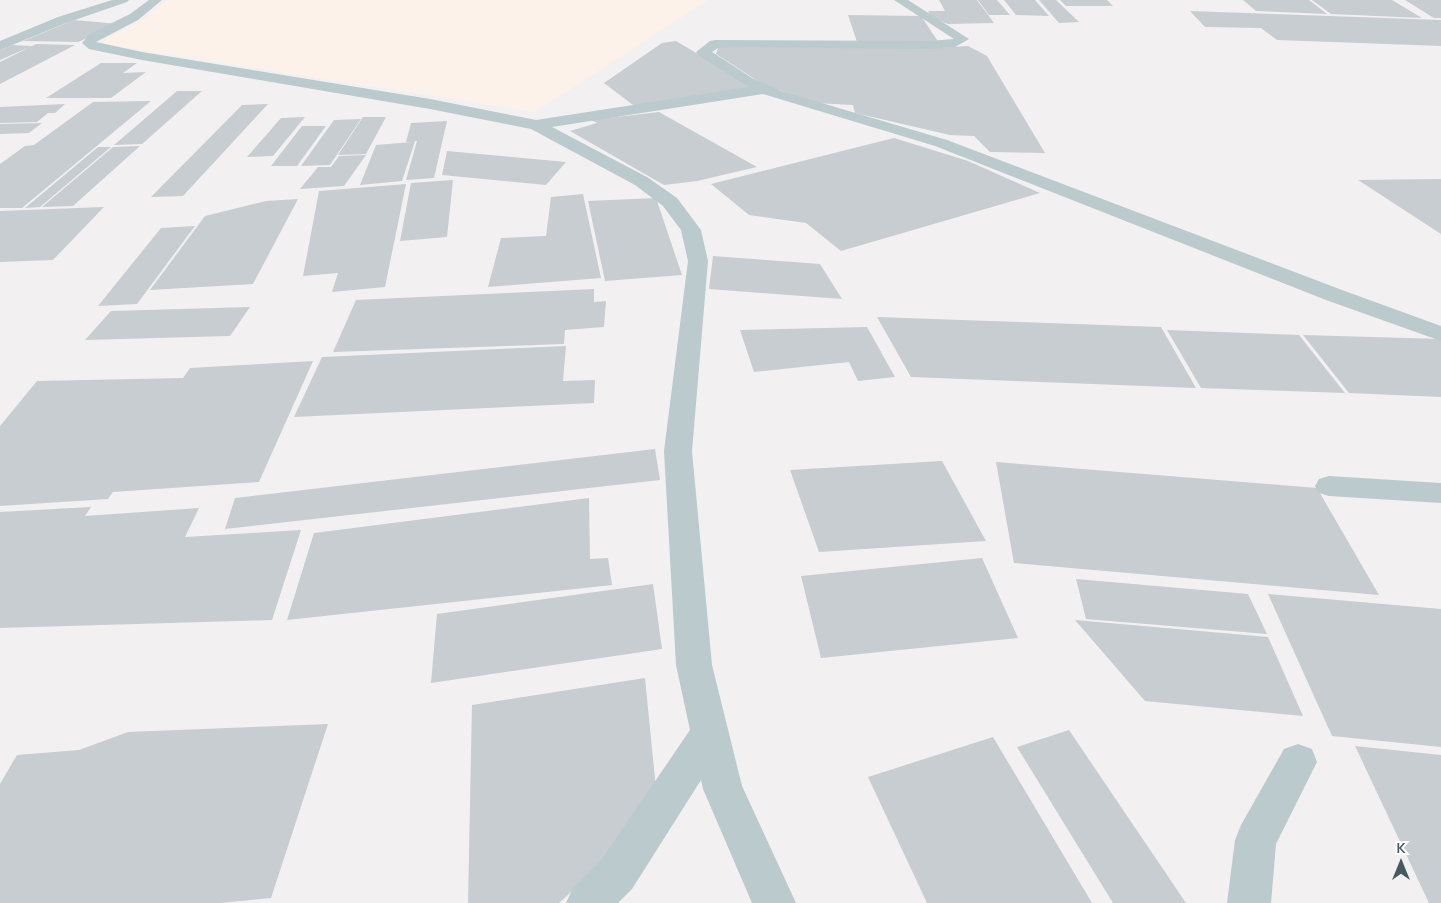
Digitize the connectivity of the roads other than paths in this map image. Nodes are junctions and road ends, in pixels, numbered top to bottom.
1 (123, 0) edge
2 (156, 0) edge
3 (900, 0) edge
4 (0, 46) edge
5 (766, 89) junction
6 (536, 125) junction
7 (1441, 334) edge
8 (1329, 486) dead end
9 (1441, 493) edge
10 (710, 733) junction
11 (1298, 762) dead end
12 (588, 903) edge
13 (774, 903) edge
14 (1250, 903) edge

1 - 4 street
2 - 6 street
3 - 5 street
5 - 6 street
5 - 7 street
6 - 10 street
8 - 9 street
10 - 12 street
10 - 13 street
11 - 14 street

